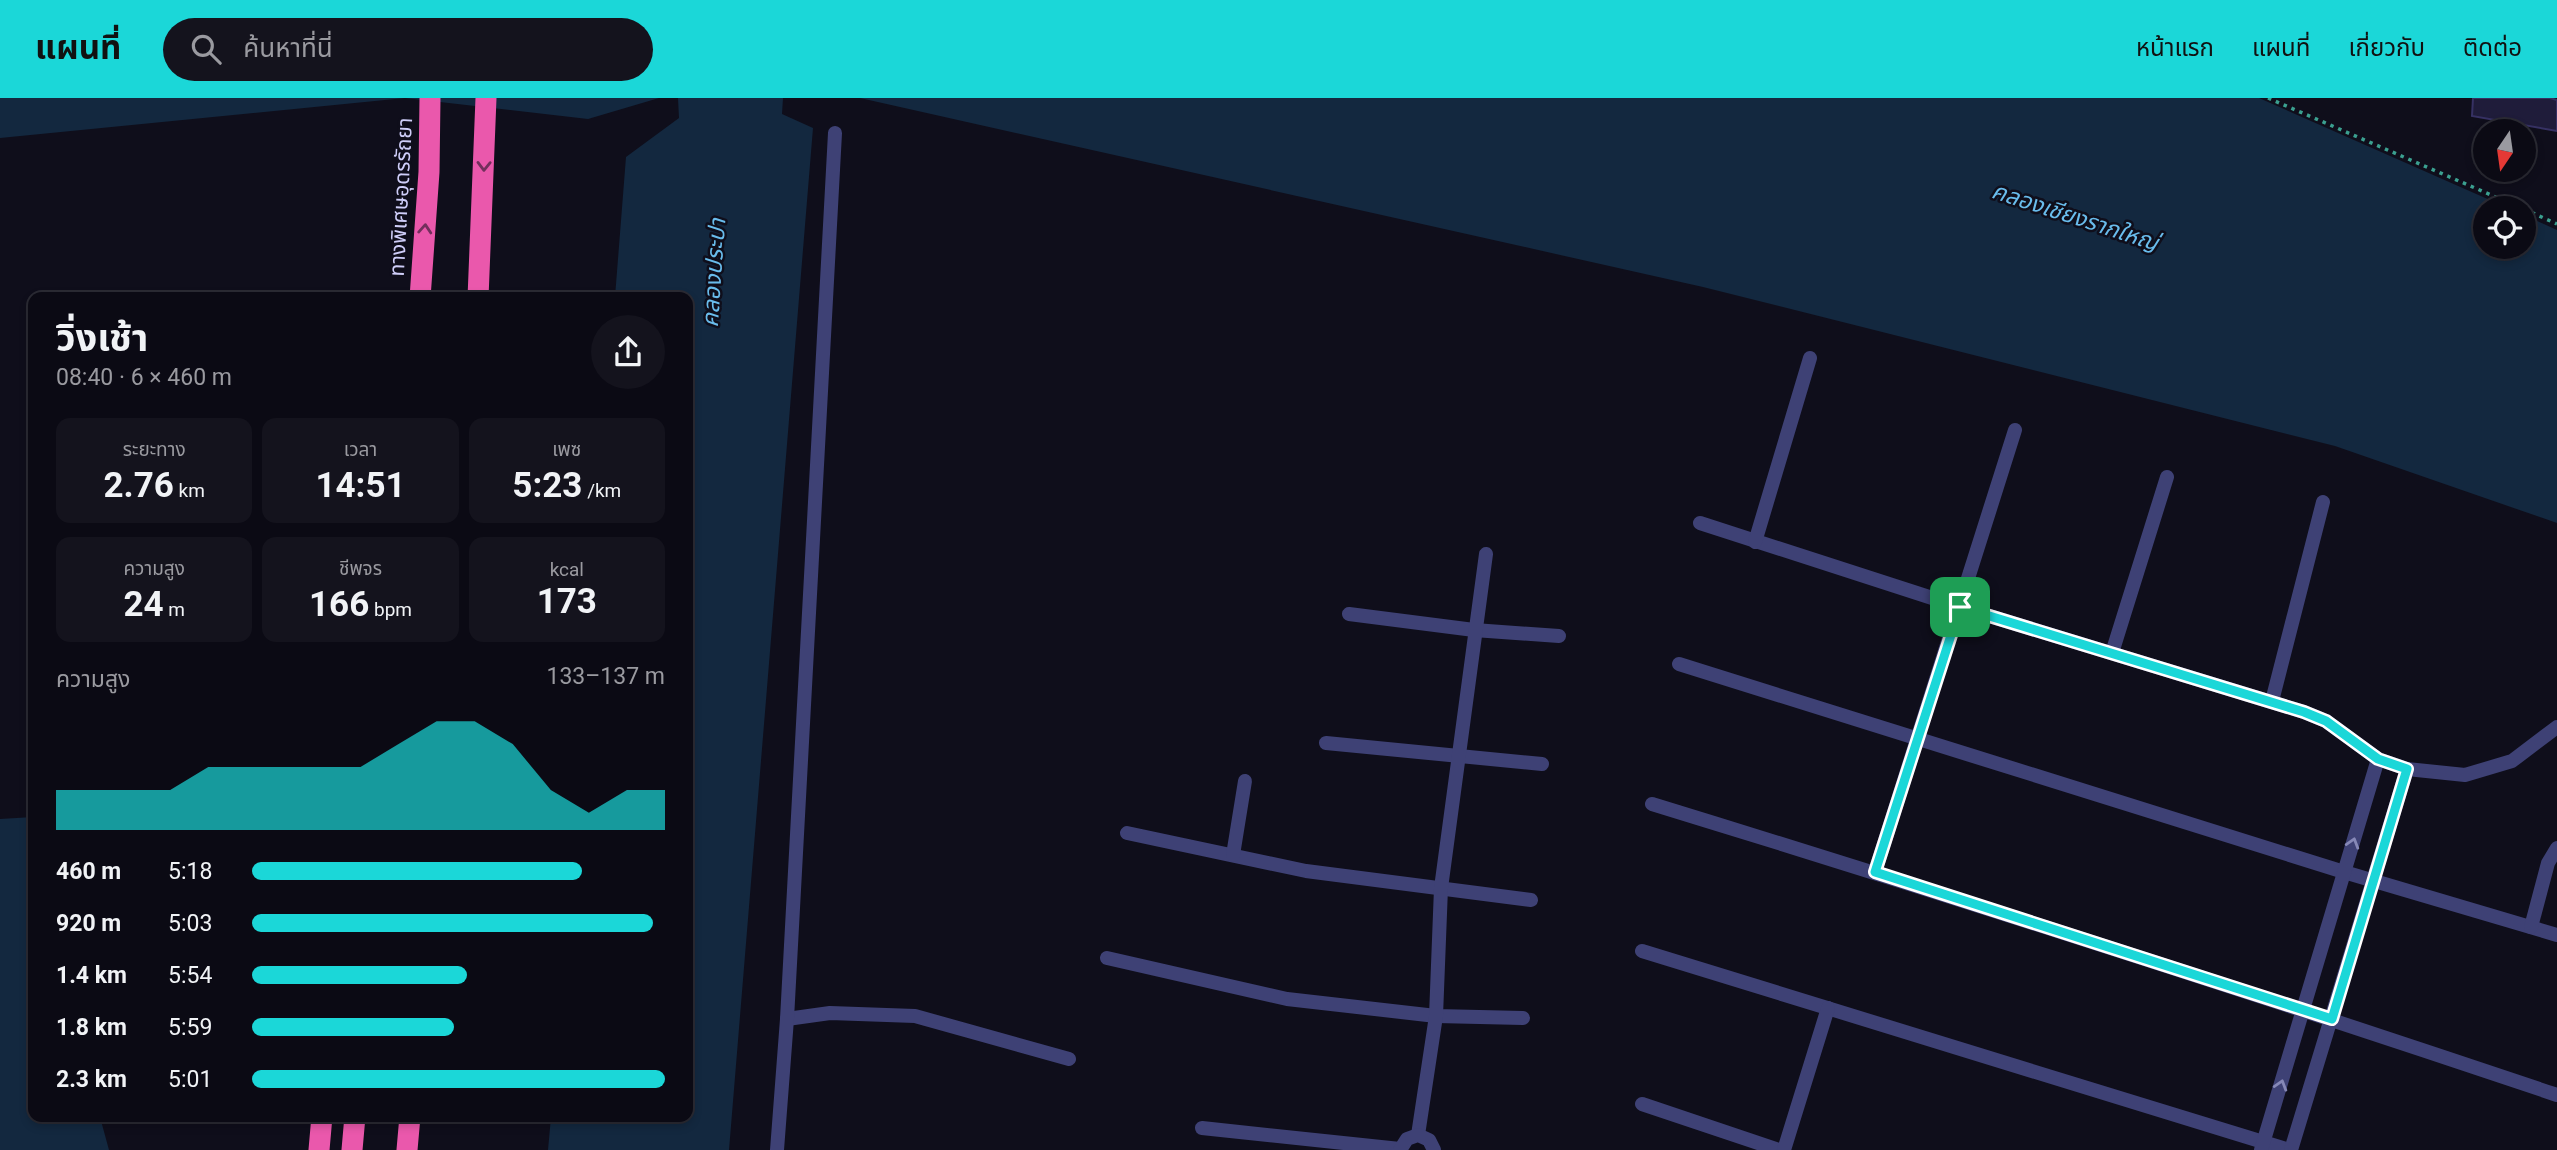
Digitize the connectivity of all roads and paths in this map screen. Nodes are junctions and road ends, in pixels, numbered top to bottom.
1 (430, 98) edge
2 (486, 98) edge
3 (2268, 98) edge
4 (835, 133) dead end
5 (2492, 196) edge
6 (2536, 215) edge
7 (2557, 224) edge
8 (421, 292) edge
9 (478, 292) edge
10 (1810, 358) dead end
11 (2015, 430) dead end
12 (2167, 477) dead end
13 (2323, 502) dead end
14 (1700, 523) dead end
15 (1755, 542) junction
16 (1486, 554) dead end
17 (1960, 607) junction
18 (1349, 614) dead end
19 (1474, 630) junction
20 (1559, 636) dead end
21 (2112, 653) junction
22 (1679, 664) dead end
23 (2272, 701) junction
24 (2557, 727) edge
25 (1919, 739) junction
26 (1326, 743) dead end
27 (1458, 755) junction
28 (2378, 759) junction
29 (1542, 764) dead end
30 (2407, 769) junction
31 (1245, 781) dead end
32 (1652, 804) dead end
33 (1127, 833) dead end
34 (2557, 848) edge
35 (1233, 856) junction
36 (1875, 872) junction
37 (2344, 872) junction
38 (2373, 879) junction
39 (1441, 888) junction
40 (1531, 900) dead end
41 (2531, 926) junction
42 (2557, 935) edge
43 (1642, 951) dead end
44 (1107, 958) dead end
45 (1828, 1007) junction
46 (2303, 1011) junction
47 (1436, 1016) junction
48 (1523, 1018) dead end
49 (787, 1019) junction
50 (2332, 1019) junction
51 (1069, 1059) dead end
52 (2557, 1095) edge
53 (1642, 1104) dead end
54 (321, 1122) edge
55 (354, 1122) edge
56 (409, 1122) edge
57 (1202, 1128) dead end
58 (1418, 1135) junction
59 (2262, 1146) edge
60 (1400, 1149) edge
61 (319, 1150) edge
62 (352, 1150) edge
63 (407, 1150) edge
64 (777, 1150) edge
65 (1434, 1150) edge
66 (1782, 1150) edge
67 (2290, 1150) edge

8 -> 1 highway, ทางพิเศษอุดรรัถยา
2 -> 9 highway
3 - 5 path
4 - 49 street
6 - 7 path
10 - 15 street
11 - 17 street
12 - 21 street
13 - 23 street
14 - 15 street
15 - 17 street
16 - 19 street
17 - 21 street
17 - 25 street
18 - 19 street
19 - 20 street
19 - 27 street
21 - 23 street
22 - 25 street
23 - 28 street
24 - 30 street
25 - 36 street
25 - 37 street
26 - 27 street
27 - 29 street
27 - 39 street
28 - 30 street
37 -> 28 street
30 - 38 street
31 - 35 street
32 - 36 street
33 - 35 street
34 - 41 street
35 - 39 street
36 - 46 street
37 - 38 street
37 - 46 street
38 - 41 street
38 - 50 street
39 - 40 street
39 - 47 street
41 - 42 street
43 - 45 street
44 - 47 street
45 - 59 street
45 - 66 street
46 - 50 street
59 -> 46 street
47 - 48 street
47 - 58 street
49 - 51 street
49 - 64 street
50 - 52 street
50 - 67 street
53 - 66 street
54 - 61 highway
55 - 62 highway
56 - 63 highway
57 - 60 street
58 - 60 street
58 - 65 street
59 - 67 street

